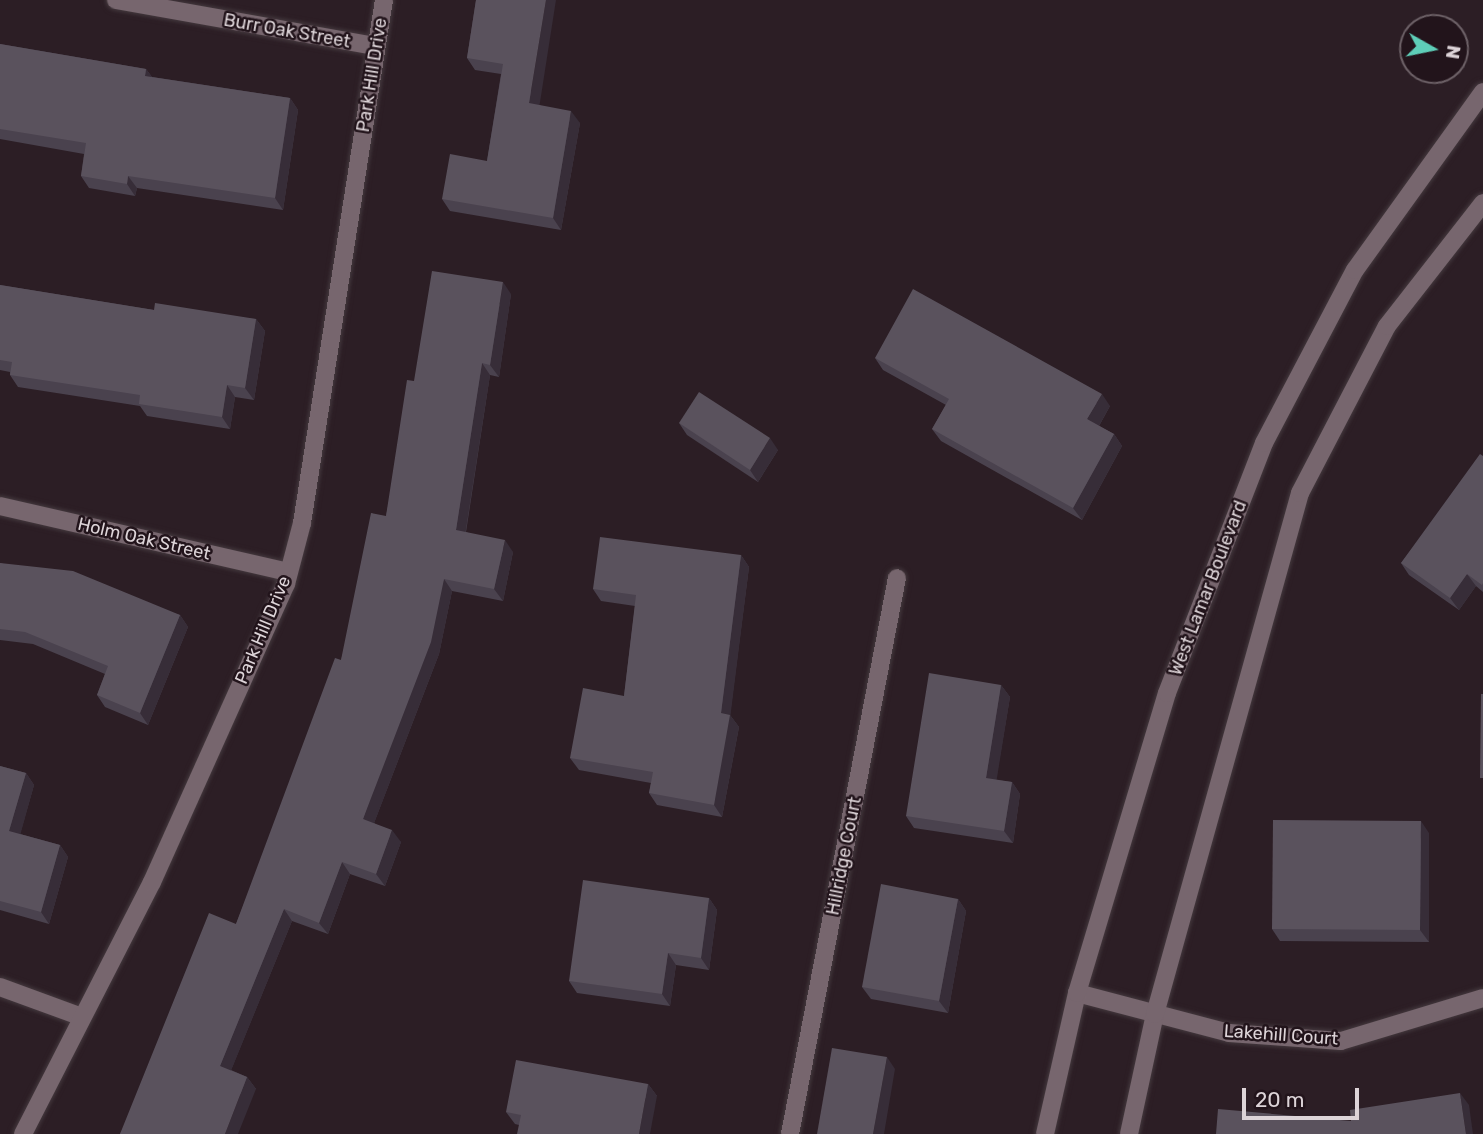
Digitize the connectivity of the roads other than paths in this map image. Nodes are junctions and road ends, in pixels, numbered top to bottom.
1 (116, 0) edge
2 (384, 0) edge
3 (375, 46) junction
4 (1483, 92) edge
5 (1483, 203) edge
6 (0, 506) edge
7 (288, 572) junction
8 (897, 578) dead end
9 (0, 987) edge
10 (1077, 993) junction
11 (1483, 998) edge
12 (1155, 1014) junction
13 (82, 1017) junction
14 (23, 1134) edge
15 (790, 1134) edge
16 (1045, 1134) edge
17 (1129, 1134) edge

1 - 3 street, Burr Oak Street
2 - 3 street, Park Hill Drive
3 - 7 street, Park Hill Drive
4 - 10 street, West Lamar Boulevard
5 - 12 street
6 - 7 street, Holm Oak Street
7 - 13 street, Park Hill Drive
8 - 15 street, Hillridge Court
9 - 13 street
10 - 12 street, Lakehill Court
10 - 16 street, West Lamar Boulevard
11 - 12 street, Lakehill Court
12 - 17 street
13 - 14 street, Park Hill Drive

